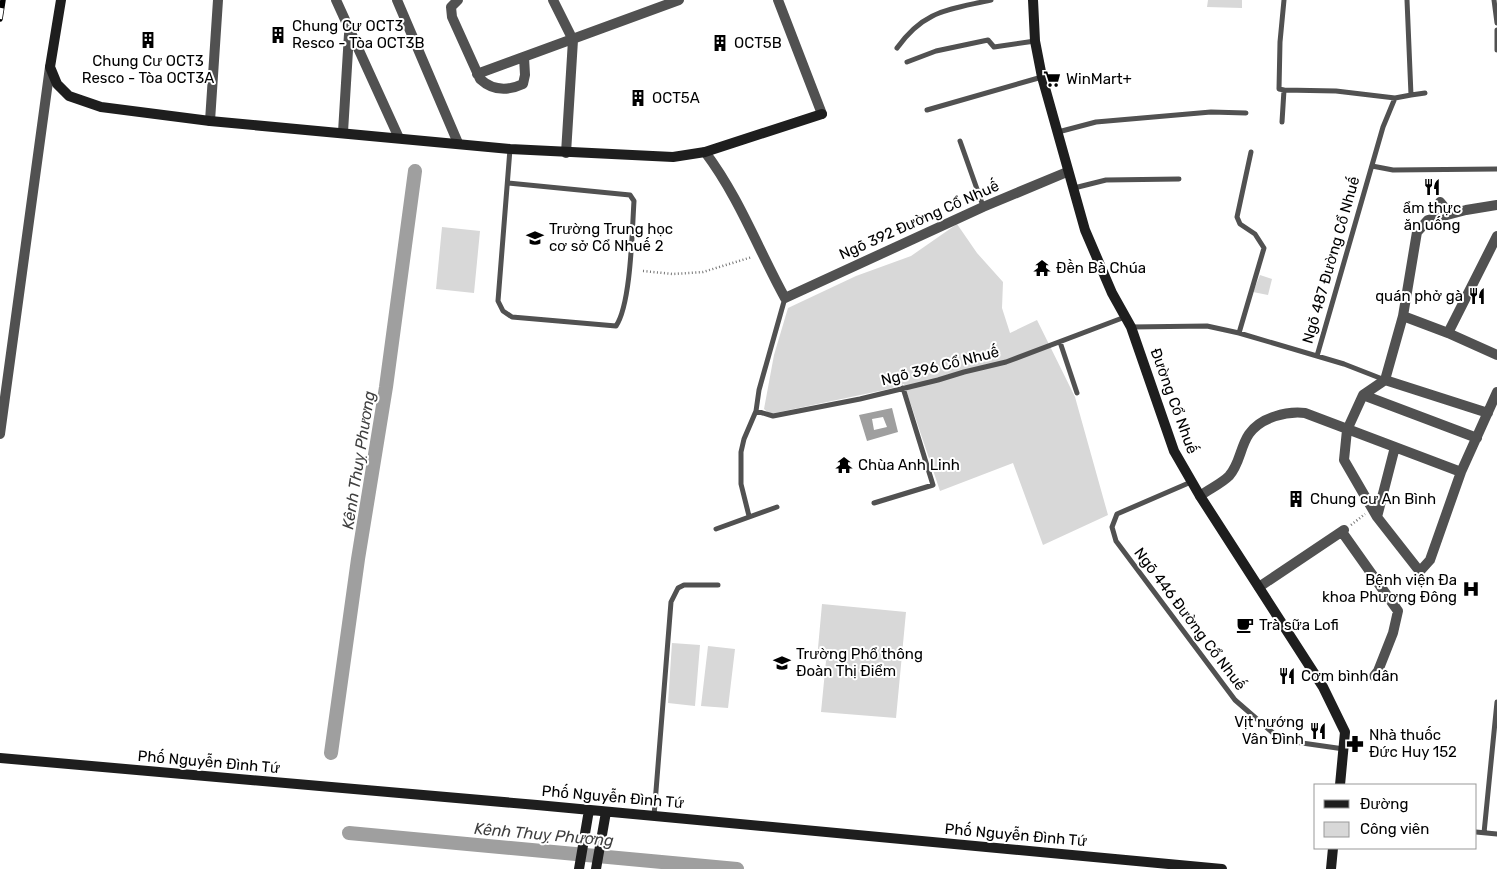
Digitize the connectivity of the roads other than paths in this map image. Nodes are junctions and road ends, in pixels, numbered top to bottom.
1 (61, 0) edge
2 (218, 0) edge
3 (336, 0) edge
4 (397, 0) edge
5 (458, 0) edge
6 (553, 0) edge
7 (679, 0) edge
8 (778, 0) edge
9 (991, 0) edge
10 (1033, 0) edge
11 (1284, 0) edge
12 (1407, 0) edge
13 (1494, 0) edge
14 (1497, 23) edge
15 (350, 30) junction
16 (1497, 30) edge
17 (573, 40) junction
18 (1035, 41) junction
19 (897, 48) dead end
20 (1497, 49) edge
21 (524, 56) junction
22 (906, 62) dead end
23 (50, 67) junction
24 (477, 74) junction
25 (1042, 77) junction
26 (1284, 90) junction
27 (1425, 93) dead end
28 (1411, 94) junction
29 (1395, 98) junction
30 (927, 110) dead end
31 (1246, 113) dead end
32 (210, 121) junction
33 (1282, 122) dead end
34 (343, 132) junction
35 (1058, 132) junction
36 (399, 138) junction
37 (960, 141) dead end
38 (458, 143) junction
39 (510, 149) junction
40 (706, 152) junction
41 (1251, 152) dead end
42 (566, 153) junction
43 (1372, 166) junction
44 (1497, 169) edge
45 (1067, 172) junction
46 (1179, 179) dead end
47 (508, 183) junction
48 (1074, 188) junction
49 (1440, 202) dead end
50 (1497, 205) edge
51 (983, 207) junction
52 (1450, 214) junction
53 (1497, 236) edge
54 (785, 298) junction
55 (1402, 316) junction
56 (1126, 317) junction
57 (1132, 327) junction
58 (1239, 333) junction
59 (1448, 333) junction
60 (1060, 342) junction
61 (1497, 355) edge
62 (1317, 356) junction
63 (1384, 380) junction
64 (903, 388) junction
65 (1497, 392) edge
66 (1077, 393) dead end
67 (1363, 395) junction
68 (756, 411) junction
69 (1488, 413) junction
70 (1347, 430) junction
71 (0, 434) edge
72 (1477, 438) junction
73 (1395, 447) junction
74 (1462, 472) junction
75 (1192, 482) junction
76 (1200, 496) junction
77 (874, 503) dead end
78 (777, 507) dead end
79 (1374, 513) junction
80 (749, 516) junction
81 (716, 529) dead end
82 (718, 585) dead end
83 (1259, 587) junction
84 (1374, 676) dead end
85 (1497, 702) edge
86 (1344, 749) junction
87 (0, 758) edge
88 (1340, 784) edge
89 (589, 810) junction
90 (606, 812) junction
91 (654, 816) junction
92 (1477, 832) edge
93 (1484, 833) junction
94 (1497, 834) edge
95 (1333, 849) edge
96 (579, 869) edge
97 (596, 869) edge
98 (1222, 869) edge
99 (1331, 869) edge

1 - 23 street
2 - 32 street
3 - 15 street
4 - 38 street
5 - 24 street
6 - 17 street
7 - 17 street
8 - 40 street
9 - 19 lane
10 - 18 street, Đường Cổ Nhuế
11 - 26 lane
12 - 28 lane
13 - 14 lane
15 - 34 street
15 - 36 street
16 - 20 lane
17 - 21 street
17 - 42 street
18 - 22 lane
18 - 25 street, Đường Cổ Nhuế
21 - 24 street
21 - 24 street
23 - 32 street
23 - 71 street
25 - 30 lane
25 - 35 street, Đường Cổ Nhuế
26 - 29 lane
26 - 33 lane
27 - 28 lane
28 - 29 lane
29 - 43 lane, Ngõ 487 Đường Cổ Nhuế
31 - 35 lane
32 - 34 street
34 - 36 street
35 - 45 street, Đường Cổ Nhuế
36 - 38 street
37 - 51 lane
38 - 39 street
39 - 42 street
39 - 47 lane
40 - 42 street
40 - 54 street
41 - 58 lane
43 - 44 lane
43 - 62 lane, Ngõ 487 Đường Cổ Nhuế
45 - 48 street, Đường Cổ Nhuế
45 - 51 street, Ngõ 392 Đường Cổ Nhuế
46 - 48 lane
47 - 47 lane
48 - 56 street, Đường Cổ Nhuế
49 - 52 street
50 - 52 street
51 - 54 street, Ngõ 392 Đường Cổ Nhuế
52 - 55 street
53 - 59 street
54 - 68 lane
55 - 59 street
55 - 63 street
56 - 57 street, Đường Cổ Nhuế
56 - 60 lane, Ngõ 396 Cổ Nhuế
57 - 58 lane, Ngõ 487 Đường Cổ Nhuế
57 - 75 street, Đường Cổ Nhuế
58 - 62 lane, Ngõ 487 Đường Cổ Nhuế
59 - 61 street
60 - 64 lane, Ngõ 396 Cổ Nhuế
60 - 66 lane
62 - 63 lane
63 - 67 street
63 - 69 street
64 - 68 lane, Ngõ 396 Cổ Nhuế
64 - 77 lane
65 - 69 street
67 - 70 street
67 - 72 street
68 - 80 lane
69 - 72 street
70 - 73 street
70 - 76 street
70 - 79 street
72 - 74 street
73 - 74 street
73 - 79 street
74 - 79 street
75 - 76 street, Đường Cổ Nhuế
75 - 86 lane, Ngõ 446 Đường Cổ Nhuế
76 - 83 street, Đường Cổ Nhuế
78 - 80 lane
80 - 81 lane
82 - 91 lane
83 - 84 street
83 - 86 street, Đường Cổ Nhuế
85 - 93 lane
86 - 88 street, Đường Cổ Nhuế
87 - 89 street, Phố Nguyễn Đình Tứ
89 - 90 street, Phố Nguyễn Đình Tứ
89 - 96 street
90 - 91 street, Phố Nguyễn Đình Tứ
90 - 97 street
91 - 98 street, Phố Nguyễn Đình Tứ
92 - 93 lane
93 - 94 lane
95 - 99 street

